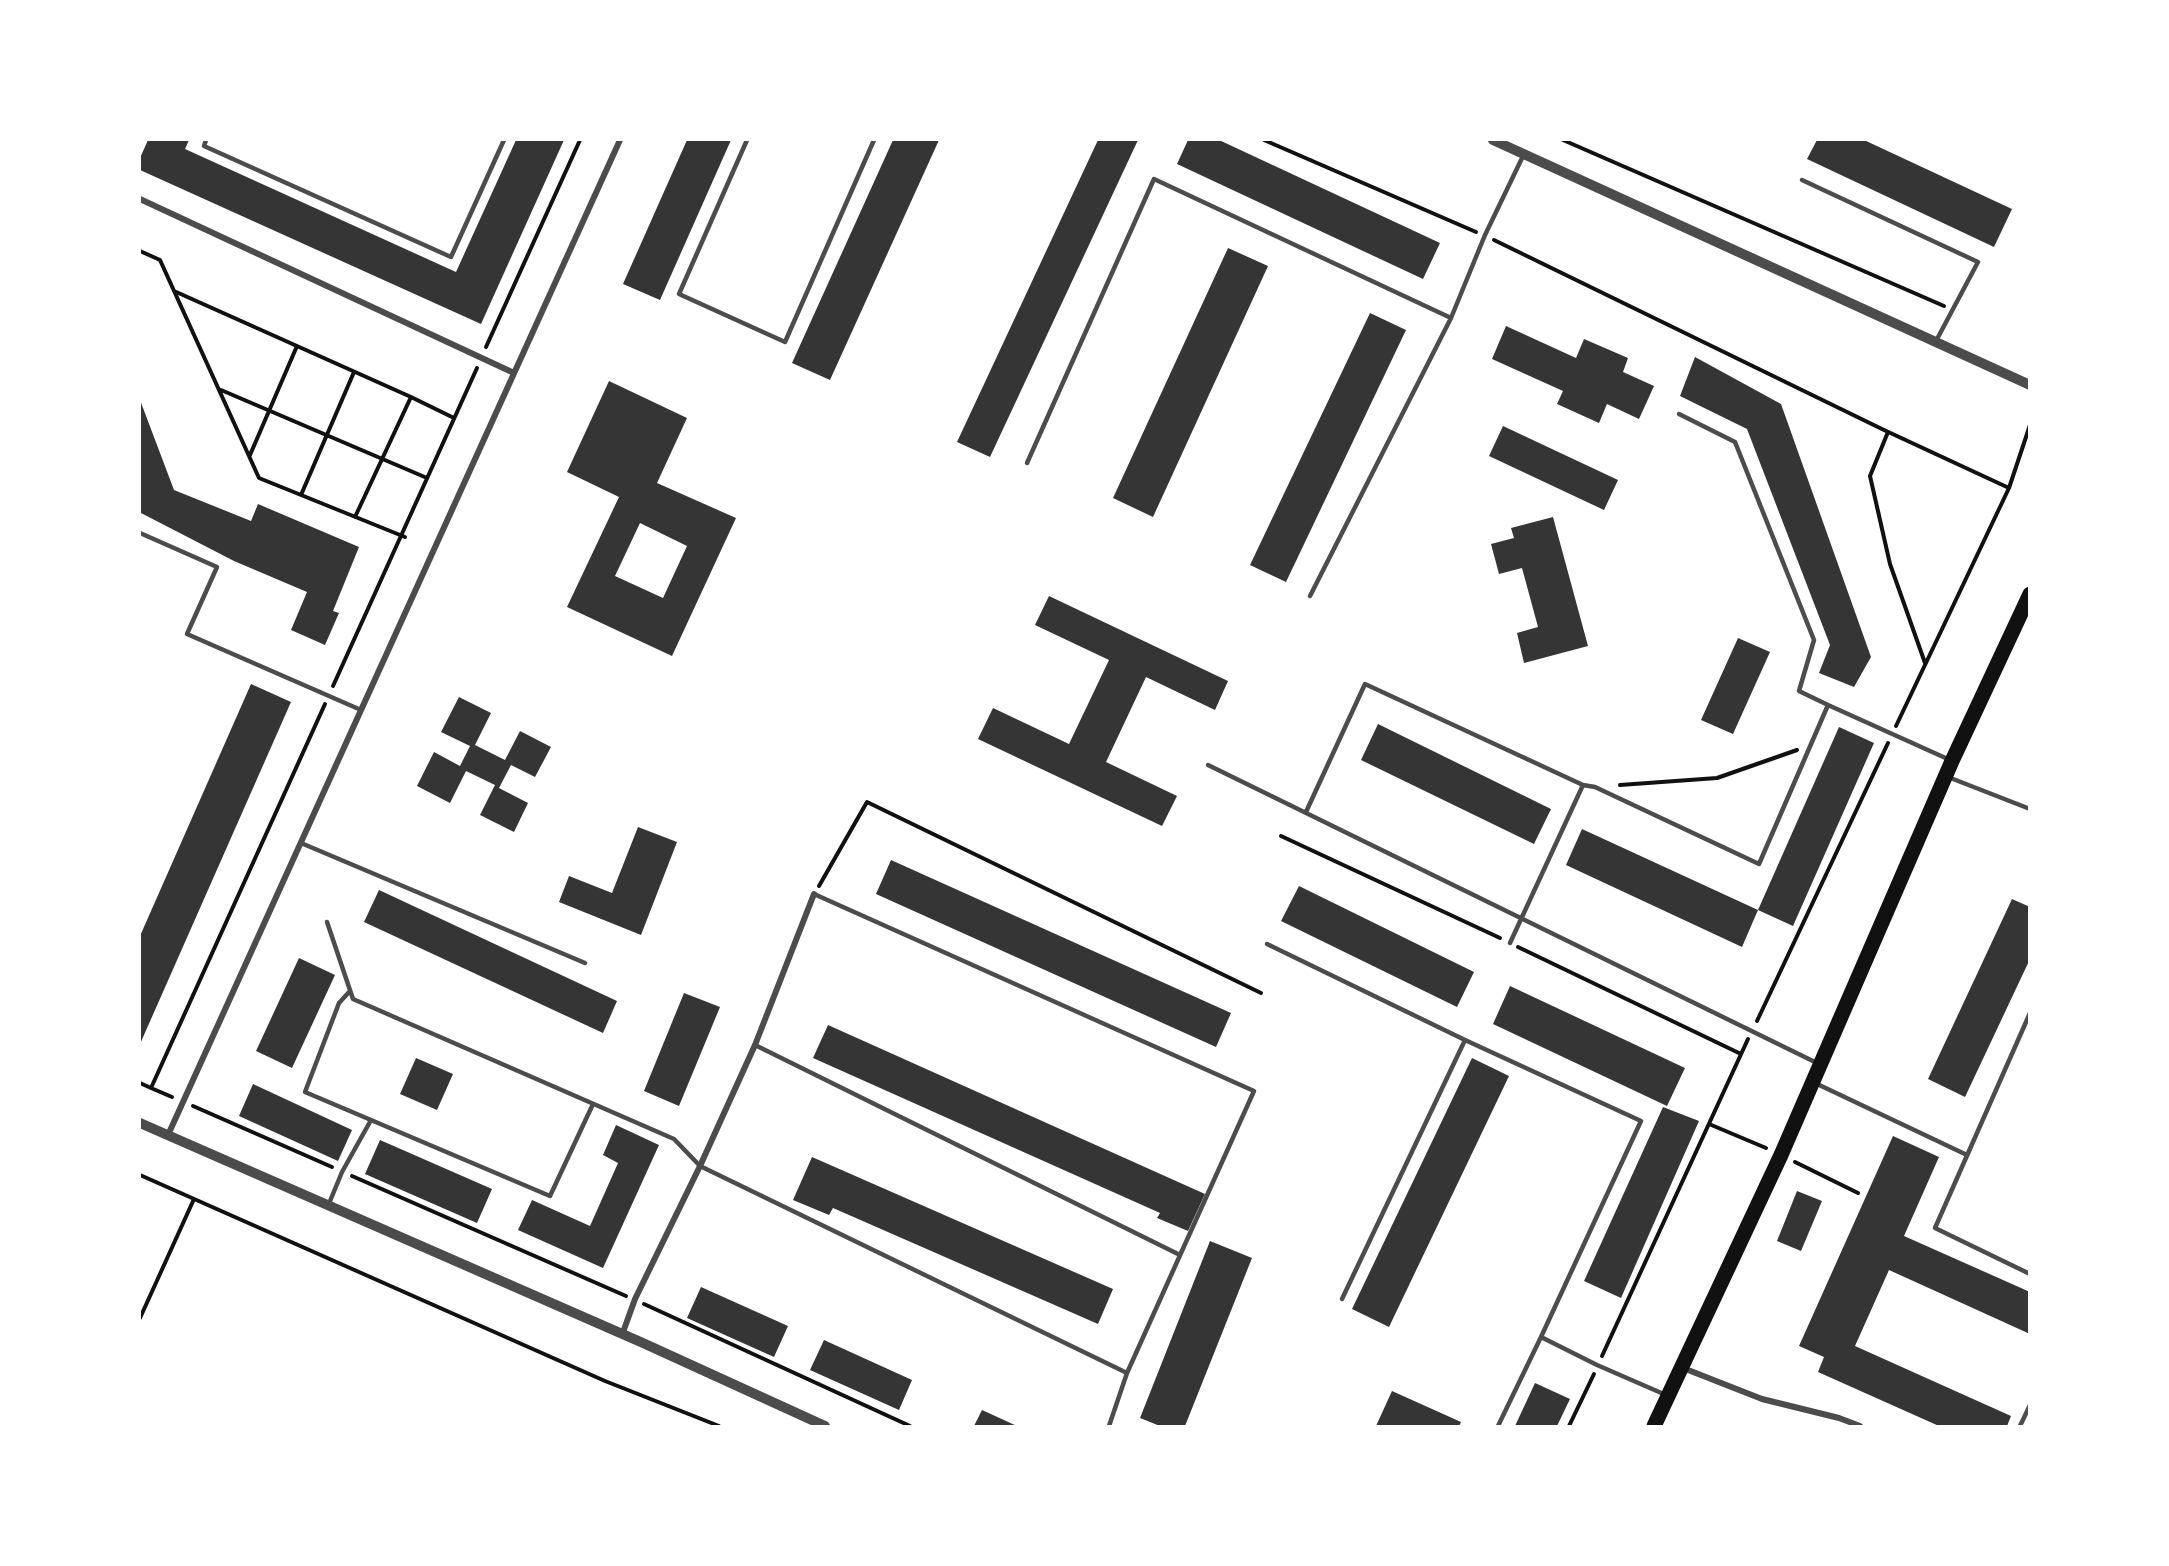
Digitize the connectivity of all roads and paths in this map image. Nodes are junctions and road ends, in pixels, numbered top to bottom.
1 (206, 140) edge
2 (504, 140) edge
3 (580, 140) edge
4 (620, 140) edge
5 (747, 140) edge
6 (874, 140) edge
7 (1264, 140) edge
8 (1493, 140) edge
9 (1563, 140) edge
10 (1524, 154) junction
11 (1802, 180) dead end
12 (140, 199) edge
13 (1485, 235) junction
14 (140, 251) edge
15 (174, 291) junction
16 (1952, 309) junction
17 (1450, 318) junction
18 (1934, 343) junction
19 (297, 346) junction
20 (481, 358) junction
21 (354, 372) junction
22 (514, 373) junction
23 (2030, 386) edge
24 (219, 390) junction
25 (411, 397) junction
26 (268, 410) junction
27 (1679, 414) dead end
28 (454, 418) junction
29 (1888, 432) junction
30 (328, 436) junction
31 (250, 456) junction
32 (383, 459) junction
33 (1027, 463) dead end
34 (427, 478) junction
35 (2009, 488) dead end
36 (301, 495) junction
37 (355, 517) junction
38 (140, 533) edge
39 (403, 536) junction
40 (2030, 594) edge
41 (1310, 596) dead end
42 (1926, 664) dead end
43 (329, 695) junction
44 (1828, 705) junction
45 (361, 710) junction
46 (1809, 746) junction
47 (1952, 761) junction
48 (1208, 765) dead end
49 (1946, 776) junction
50 (1583, 785) junction
51 (1595, 787) junction
52 (2030, 809) edge
53 (1306, 813) junction
54 (1281, 836) dead end
55 (301, 843) junction
56 (814, 894) junction
57 (1521, 918) junction
58 (327, 922) dead end
59 (1510, 943) junction
60 (1267, 944) dead end
61 (585, 963) dead end
62 (350, 991) junction
63 (1261, 993) dead end
64 (2030, 1013) edge
65 (1465, 1040) junction
66 (755, 1045) junction
67 (1822, 1065) junction
68 (140, 1083) edge
69 (1814, 1083) junction
70 (151, 1088) junction
71 (183, 1102) junction
72 (593, 1104) junction
73 (371, 1120) junction
74 (140, 1123) edge
75 (168, 1135) junction
76 (1967, 1155) junction
77 (700, 1166) junction
78 (342, 1172) junction
79 (140, 1175) edge
80 (194, 1199) junction
81 (328, 1206) junction
82 (1180, 1255) junction
83 (2030, 1274) edge
84 (635, 1299) junction
85 (1342, 1299) dead end
86 (140, 1318) edge
87 (621, 1335) junction
88 (1541, 1337) junction
89 (1598, 1365) junction
90 (1682, 1367) junction
91 (1127, 1373) junction
92 (1668, 1396) junction
93 (2030, 1405) edge
94 (719, 1426) edge
95 (825, 1426) edge
96 (910, 1426) edge
97 (1109, 1426) edge
98 (1498, 1426) edge
99 (1569, 1426) edge
100 (1654, 1426) edge
101 (1860, 1426) edge
102 (2020, 1426) edge

1 - 2 lane
3 - 20 path
4 - 22 street
5 - 6 lane
7 - 13 path
8 - 10 street
9 - 16 path
10 - 13 lane
10 - 18 street
11 - 16 lane
12 - 20 street
13 - 17 lane
13 - 29 path
14 - 15 path
15 - 19 path
15 - 24 path
16 - 18 lane
17 - 33 lane
17 - 41 lane
18 - 23 street
19 - 21 path
19 - 26 path
20 - 22 street
20 - 28 path
21 - 25 path
21 - 30 path
22 - 45 street
24 - 26 path
24 - 31 path
25 - 28 path
25 - 32 path
26 - 30 path
26 - 31 path
27 - 44 lane
28 - 34 path
29 - 35 path
29 - 42 path
30 - 32 path
30 - 36 path
31 - 36 path
32 - 34 path
32 - 37 path
34 - 39 path
36 - 37 path
37 - 39 path
38 - 43 lane
39 - 43 path
40 - 47 main road
43 - 45 lane
43 - 70 path
44 - 46 lane
44 - 47 lane
45 - 55 street
46 - 51 path
46 - 51 lane
47 - 49 main road
48 - 53 lane
49 - 52 lane
49 - 67 main road
50 - 51 lane
50 - 53 lane
50 - 57 lane
53 - 57 lane
54 - 59 path
55 - 61 lane
55 - 71 street
56 - 63 path
56 - 66 street
56 - 82 lane
57 - 59 lane
57 - 67 lane
58 - 62 lane
59 - 89 path
60 - 65 lane
62 - 72 lane
62 - 73 lane
64 - 76 lane
65 - 85 lane
65 - 88 lane
66 - 77 street
66 - 82 lane
67 - 69 main road
68 - 70 path
69 - 76 lane
69 - 90 main road
70 - 71 path
71 - 75 street
71 - 78 path
72 - 73 lane
72 - 77 lane
73 - 78 lane
74 - 75 street
75 - 81 street
76 - 83 lane
77 - 84 street
77 - 91 lane
78 - 81 lane
78 - 84 path
79 - 80 path
80 - 86 path
80 - 94 path
81 - 87 street
82 - 91 lane
84 - 87 street
84 - 96 path
87 - 95 street
88 - 89 lane
88 - 98 lane
89 - 92 lane
89 - 99 path
90 - 92 main road
90 - 101 street
91 - 97 lane
92 - 100 main road
93 - 102 lane

